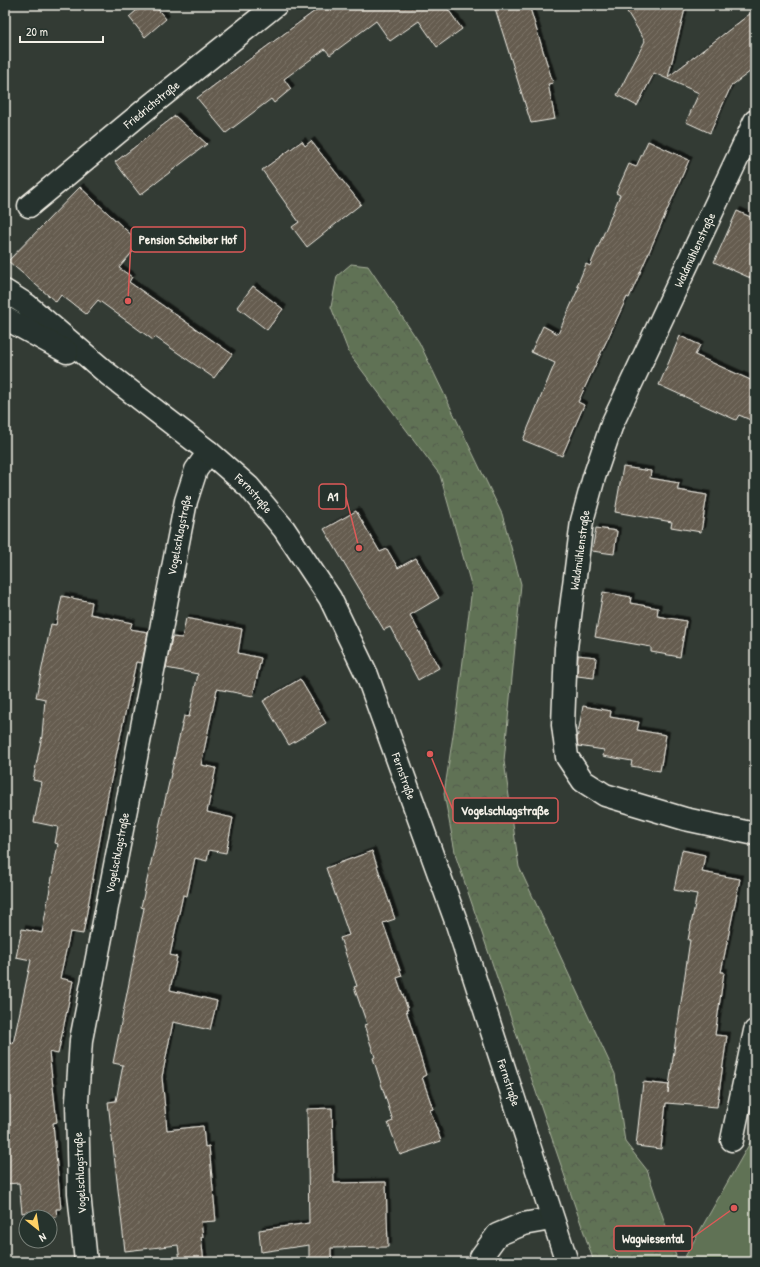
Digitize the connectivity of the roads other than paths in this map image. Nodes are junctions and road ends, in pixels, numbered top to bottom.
1 (276, 5) edge
2 (755, 121) edge
3 (29, 206) dead end
4 (5, 291) edge
5 (5, 318) edge
6 (108, 374) junction
7 (209, 452) junction
8 (755, 834) edge
9 (755, 1031) edge
10 (732, 1140) dead end
11 (551, 1219) junction
12 (86, 1262) edge
13 (481, 1262) edge
14 (567, 1262) edge

1 - 3 street, Friedrichstraße
2 - 8 street, Waldmühlenstraße
4 - 6 street, Fernstraße
5 - 6 street, Fernstraße
6 - 7 street, Fernstraße
7 - 11 street, Fernstraße
7 - 12 street, Vogelschlagstraße
9 - 10 street
11 - 13 street
11 - 14 street, Fernstraße

